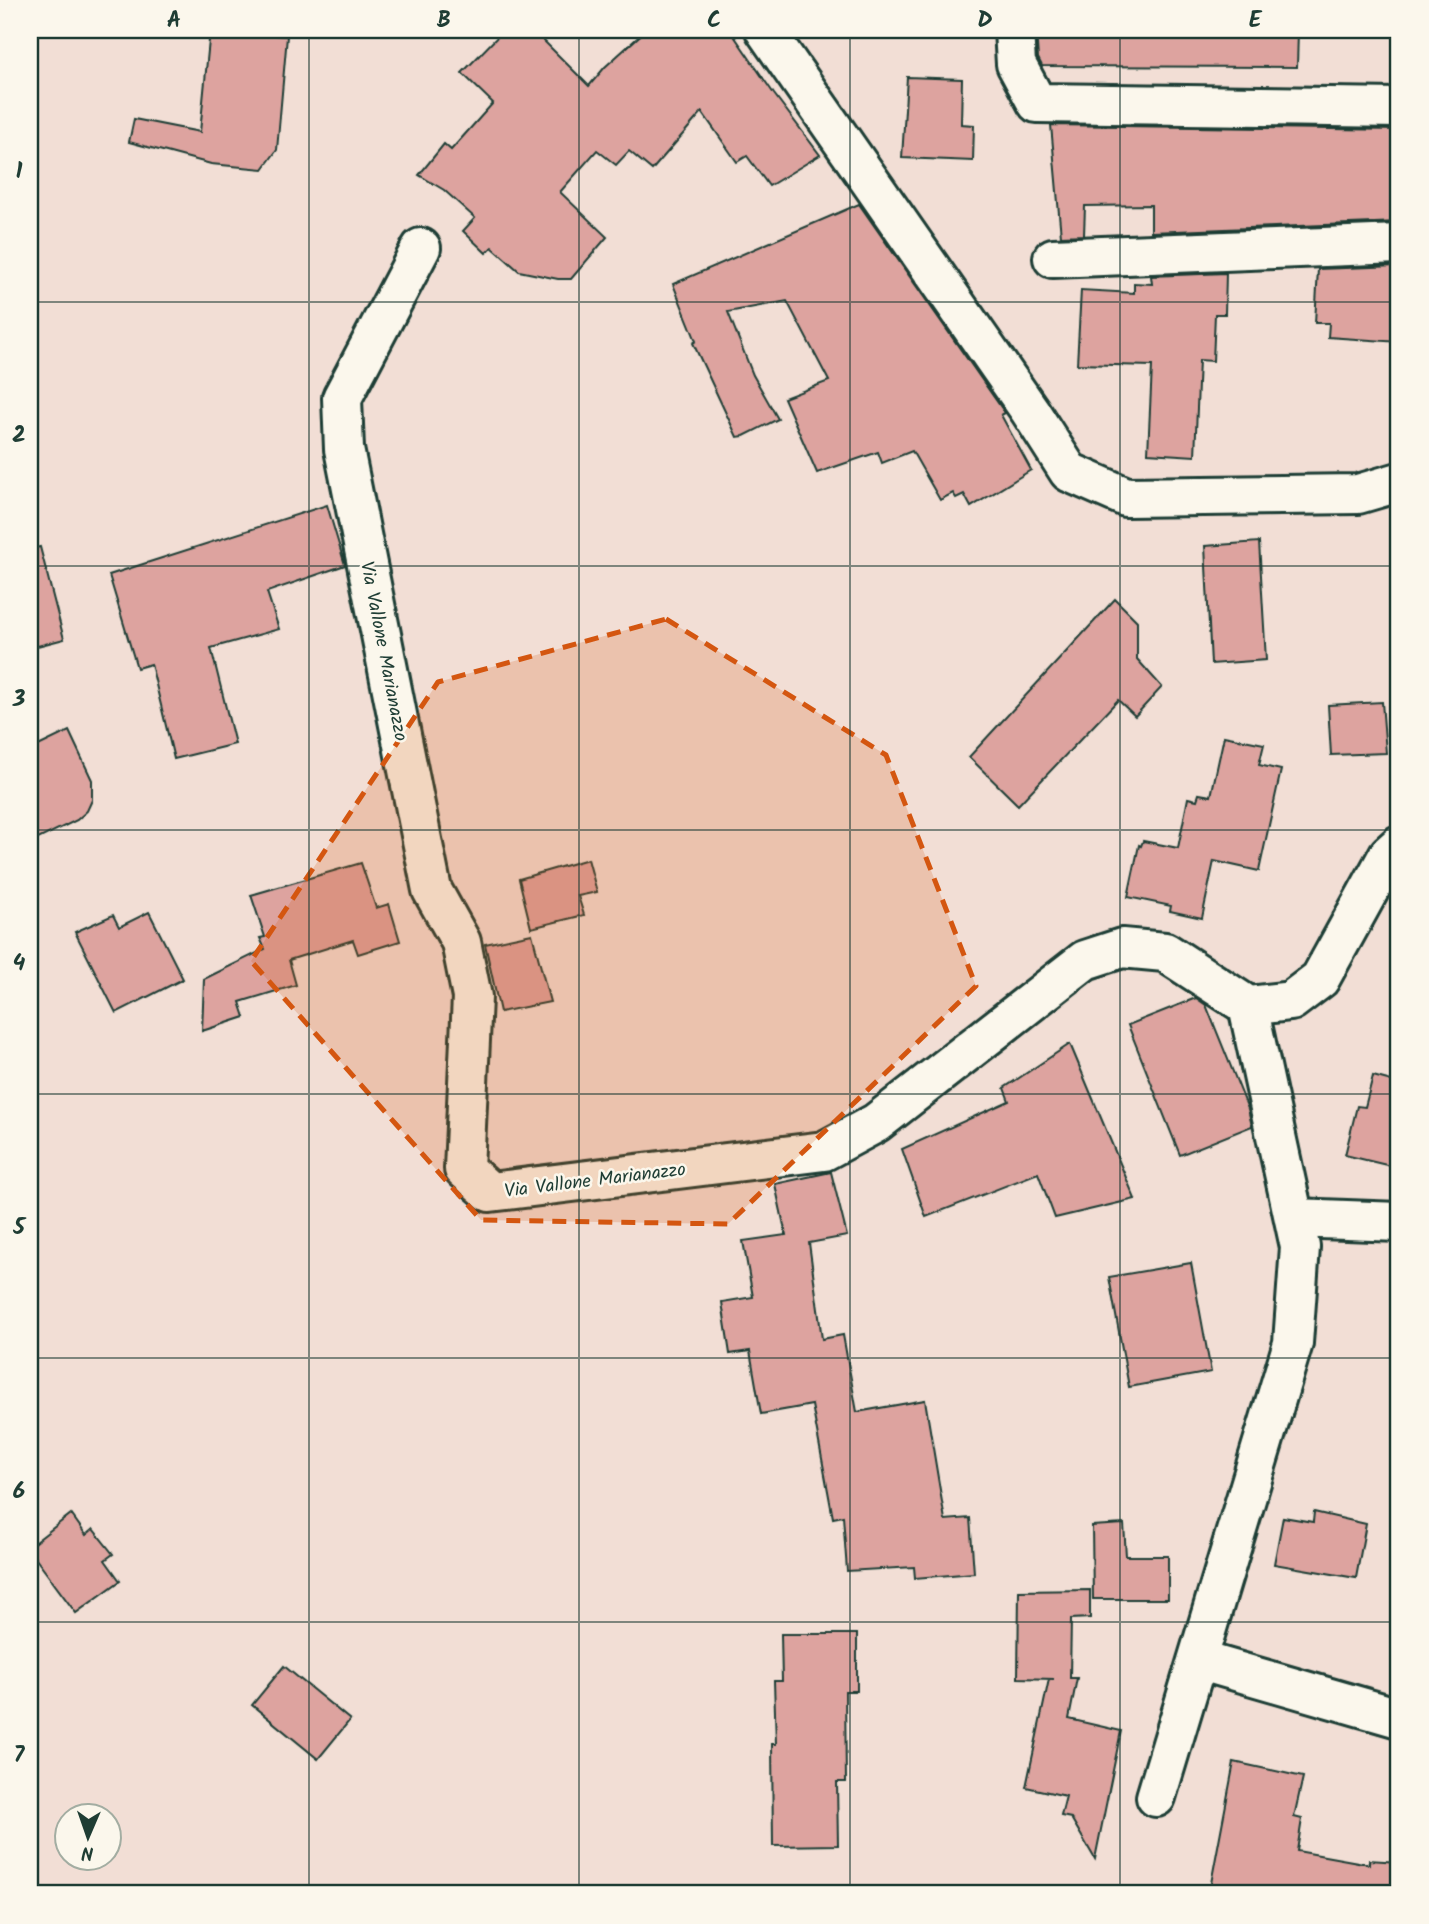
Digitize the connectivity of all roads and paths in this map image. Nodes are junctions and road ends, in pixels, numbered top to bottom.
1 (765, 30) edge
2 (1014, 30) edge
3 (1399, 108) edge
4 (1399, 244) edge
5 (421, 248) dead end
6 (1053, 258) dead end
7 (1399, 482) edge
8 (1399, 845) edge
9 (1248, 1006) junction
10 (1294, 1218) junction
11 (1399, 1222) edge
12 (1198, 1660) junction
13 (1399, 1718) edge
14 (1156, 1797) dead end

1 - 7 street
2 - 3 street
4 - 6 street
5 - 9 street, Via Vallone Marianazzo
8 - 9 street
9 - 10 street
10 - 11 street
10 - 12 street
12 - 13 street
12 - 14 street

